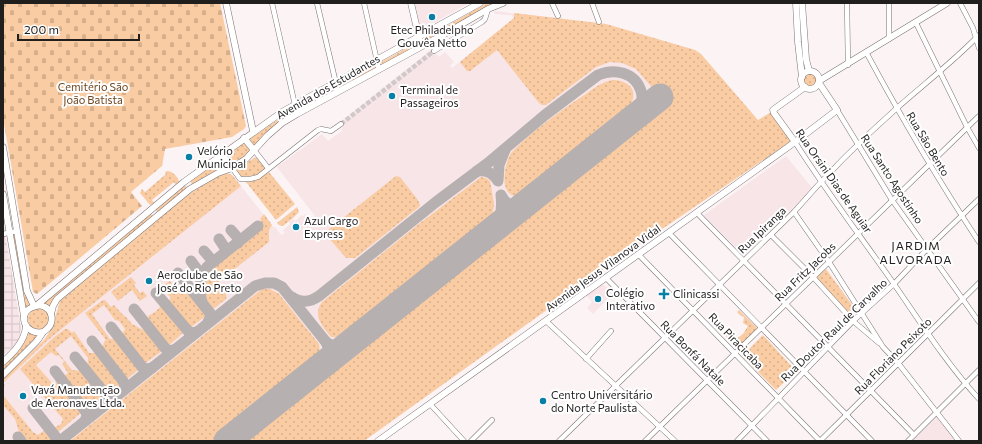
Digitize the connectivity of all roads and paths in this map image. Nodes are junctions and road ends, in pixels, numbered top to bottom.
1 (226, 3) edge
2 (272, 3) edge
3 (317, 3) edge
4 (364, 3) edge
5 (411, 3) edge
6 (480, 3) edge
7 (504, 3) edge
8 (552, 3) edge
9 (592, 3) edge
10 (796, 3) edge
11 (802, 3) edge
12 (847, 3) edge
13 (889, 3) edge
14 (947, 3) edge
15 (960, 3) edge
16 (488, 9) junction
17 (558, 16) dead end
18 (600, 22) dead end
19 (916, 23) junction
20 (418, 36) junction
21 (977, 36) edge
22 (889, 40) junction
23 (422, 46) junction
24 (979, 48) edge
25 (434, 51) tunnel mouth
26 (866, 52) junction
27 (376, 59) junction
28 (848, 65) junction
29 (379, 70) junction
30 (809, 71) junction
31 (939, 72) junction
32 (802, 76) junction
33 (336, 82) junction
34 (819, 82) junction
35 (805, 88) junction
36 (338, 92) junction
37 (295, 104) junction
38 (897, 108) junction
39 (837, 110) junction
40 (297, 114) junction
41 (979, 116) edge
42 (341, 124) tunnel mouth
43 (967, 128) junction
44 (254, 131) junction
45 (244, 138) junction
46 (795, 142) junction
47 (858, 145) junction
48 (3, 147) edge
49 (979, 148) edge
50 (254, 150) junction
51 (223, 155) junction
52 (4, 161) edge
53 (930, 165) junction
54 (232, 168) junction
55 (268, 168) junction
56 (184, 182) junction
57 (820, 182) junction
58 (190, 189) junction
59 (3, 194) edge
60 (979, 199) edge
61 (892, 200) junction
62 (151, 209) junction
63 (794, 212) junction
64 (696, 213) junction
65 (157, 216) junction
66 (962, 216) junction
67 (17, 231) junction
68 (6, 233) edge
69 (669, 233) junction
70 (858, 234) junction
71 (771, 235) junction
72 (979, 242) edge
73 (926, 250) junction
74 (638, 255) junction
75 (744, 261) junction
76 (829, 262) junction
77 (812, 277) junction
78 (606, 278) junction
79 (719, 284) junction
80 (894, 284) junction
81 (979, 284) edge
82 (963, 299) junction
83 (786, 304) junction
84 (35, 306) junction
85 (693, 310) junction
86 (862, 313) junction
87 (51, 314) junction
88 (24, 316) junction
89 (546, 321) junction
90 (853, 321) junction
91 (979, 322) edge
92 (26, 327) junction
93 (761, 327) junction
94 (611, 331) dead end
95 (43, 332) junction
96 (928, 333) junction
97 (665, 337) junction
98 (827, 347) junction
99 (883, 347) junction
100 (735, 353) junction
101 (586, 359) junction
102 (3, 362) edge
103 (898, 363) junction
104 (979, 370) edge
105 (804, 371) junction
106 (3, 375) edge
107 (707, 380) junction
108 (965, 384) junction
109 (615, 386) junction
110 (871, 391) junction
111 (778, 398) junction
112 (979, 399) edge
113 (430, 404) junction
114 (936, 412) junction
115 (846, 415) junction
116 (492, 420) dead end
117 (752, 426) junction
118 (659, 427) junction
119 (914, 435) junction
120 (380, 441) edge
121 (464, 441) edge
122 (471, 441) edge
123 (559, 441) edge
124 (645, 441) edge
125 (675, 441) edge
126 (737, 441) edge
127 (767, 441) edge
128 (820, 441) edge
129 (872, 441) edge
130 (908, 441) edge
131 (959, 441) edge

1 - 44 main road
2 - 37 street
3 - 33 street
4 - 27 street
5 - 20 main road
6 - 20 main road, Avenida dos Estudantes
7 - 16 main road, Avenida dos Estudantes
8 - 17 street
9 - 18 street
10 - 32 main road
11 - 30 main road
12 - 28 street
13 - 22 street
14 - 19 main road
15 - 21 street
16 - 23 main road, Avenida dos Estudantes
16 - 25 street
19 - 22 main road
19 - 31 street
20 - 23 main road
20 - 27 main road, Avenida dos Estudantes
21 - 24 street
21 - 31 street, Rua Ipiranga
22 - 26 main road
23 - 29 main road, Avenida dos Estudantes
26 - 28 main road
26 - 38 street, Rua São Bento
27 - 29 street
27 - 33 main road, Avenida dos Estudantes
28 - 34 main road
29 - 36 main road, Avenida dos Estudantes
30 - 32 main road
30 - 34 main road
31 - 38 street, Rua Ipiranga
31 - 43 street
32 - 35 main road
33 - 36 street
33 - 37 main road, Avenida dos Estudantes
34 - 35 main road
34 - 39 main road, Rua Santo Agostinho
35 - 46 main road, Rua Orsini Dias de Aguiar
36 - 40 main road, Avenida dos Estudantes
37 - 40 street
37 - 44 main road, Avenida dos Estudantes
38 - 47 street, Rua Ipiranga
38 - 53 street, Rua São Bento
39 - 46 main road, Avenida Jesus Vilanova Vidal
39 - 47 street, Rua Santo Agostinho
40 - 50 main road, Avenida dos Estudantes
41 - 43 street, Rua Fritz Jacobs
42 - 55 street
43 - 49 street
43 - 53 street, Rua Fritz Jacobs
44 - 45 main road, Avenida dos Estudantes
45 - 50 main road
45 - 51 main road, Avenida dos Estudantes
46 - 57 street, Rua Orsini Dias de Aguiar
46 - 64 main road, Avenida Jesus Vilanova Vidal
47 - 57 street, Rua Ipiranga
47 - 61 street, Rua Santo Agostinho
48 - 52 main road
50 - 54 main road, Avenida dos Estudantes
50 - 55 street
51 - 54 main road
51 - 56 main road, Avenida dos Estudantes
52 - 67 main road
53 - 61 street, Rua Fritz Jacobs
53 - 66 street, Rua São Bento
54 - 55 street
54 - 58 main road, Avenida dos Estudantes
56 - 58 main road
56 - 62 main road, Avenida dos Estudantes
57 - 63 street, Rua Ipiranga
57 - 70 street, Rua Orsini Dias de Aguiar
58 - 65 main road, Avenida dos Estudantes
59 - 68 main road
60 - 66 street, Rua Doutor Raul de Carvalho
61 - 70 street, Rua Fritz Jacobs
61 - 73 street, Rua Santo Agostinho
62 - 65 main road
62 - 84 main road, Avenida dos Estudantes
63 - 71 street, Rua Ipiranga
63 - 76 street
64 - 69 main road, Avenida Jesus Vilanova Vidal
64 - 75 street
65 - 87 main road, Avenida dos Estudantes
66 - 72 street, Rua São Bento
66 - 73 street, Rua Doutor Raul de Carvalho
67 - 68 street
67 - 84 main road
68 - 88 main road
69 - 74 main road, Avenida Jesus Vilanova Vidal
69 - 79 street
70 - 76 street, Rua Fritz Jacobs
70 - 80 street, Rua Orsini Dias de Aguiar
71 - 75 street, Rua Ipiranga
71 - 77 street
73 - 80 street, Rua Doutor Raul de Carvalho
73 - 82 street, Rua Santo Agostinho
74 - 78 main road, Avenida Jesus Vilanova Vidal
74 - 85 street, Rua Piracicaba
75 - 79 street, Rua Ipiranga
75 - 83 street
76 - 77 street, Rua Fritz Jacobs
76 - 86 street
77 - 83 street, Rua Fritz Jacobs
77 - 90 street
78 - 89 main road, Avenida Jesus Vilanova Vidal
78 - 97 street, Rua Bonfá Natale
79 - 85 street, Rua Ipiranga
79 - 93 street
80 - 86 street, Rua Doutor Raul de Carvalho
80 - 96 street, Rua Orsini Dias de Aguiar
81 - 82 street, Rua Floriano Peixoto
82 - 91 street, Rua Santo Agostinho
82 - 96 street, Rua Floriano Peixoto
83 - 93 street, Rua Fritz Jacobs
83 - 98 street
84 - 87 main road
84 - 88 main road
85 - 97 street, Rua Ipiranga
85 - 100 street, Rua Piracicaba
86 - 90 street, Rua Doutor Raul de Carvalho
86 - 99 street
87 - 95 main road
88 - 92 main road
89 - 101 street
89 - 113 main road, Avenida Jesus Vilanova Vidal
90 - 98 street, Rua Doutor Raul de Carvalho
90 - 99 street
92 - 95 main road
92 - 102 main road
93 - 100 street, Rua Fritz Jacobs
93 - 105 street
94 - 101 street
95 - 106 main road
96 - 103 street, Rua Floriano Peixoto
96 - 108 street, Rua Orsini Dias de Aguiar
97 - 107 street, Rua Bonfá Natale
97 - 109 street, Rua Ipiranga
98 - 105 street, Rua Doutor Raul de Carvalho
98 - 110 street
99 - 103 street
100 - 107 street, Rua Fritz Jacobs
100 - 111 street, Rua Piracicaba
101 - 109 street
103 - 110 street, Rua Floriano Peixoto
103 - 114 street
104 - 108 street
105 - 111 street, Rua Doutor Raul de Carvalho
105 - 115 street
107 - 117 street, Rua Bonfá Natale
107 - 118 street, Rua Fritz Jacobs
108 - 112 street, Rua Orsini Dias de Aguiar
108 - 114 street
109 - 118 street
109 - 123 street, Rua Ipiranga
110 - 115 street, Rua Floriano Peixoto
110 - 119 street
111 - 117 street, Rua Doutor Raul de Carvalho
111 - 128 street, Rua Piracicaba
113 - 120 main road, Avenida Jesus Vilanova Vidal
113 - 121 street
114 - 119 street
114 - 131 street
115 - 128 street, Rua Floriano Peixoto
115 - 129 street
116 - 122 street
117 - 126 street, Rua Doutor Raul de Carvalho
117 - 127 street, Rua Bonfá Natale
118 - 124 street, Rua Fritz Jacobs
118 - 125 street
119 - 130 street

